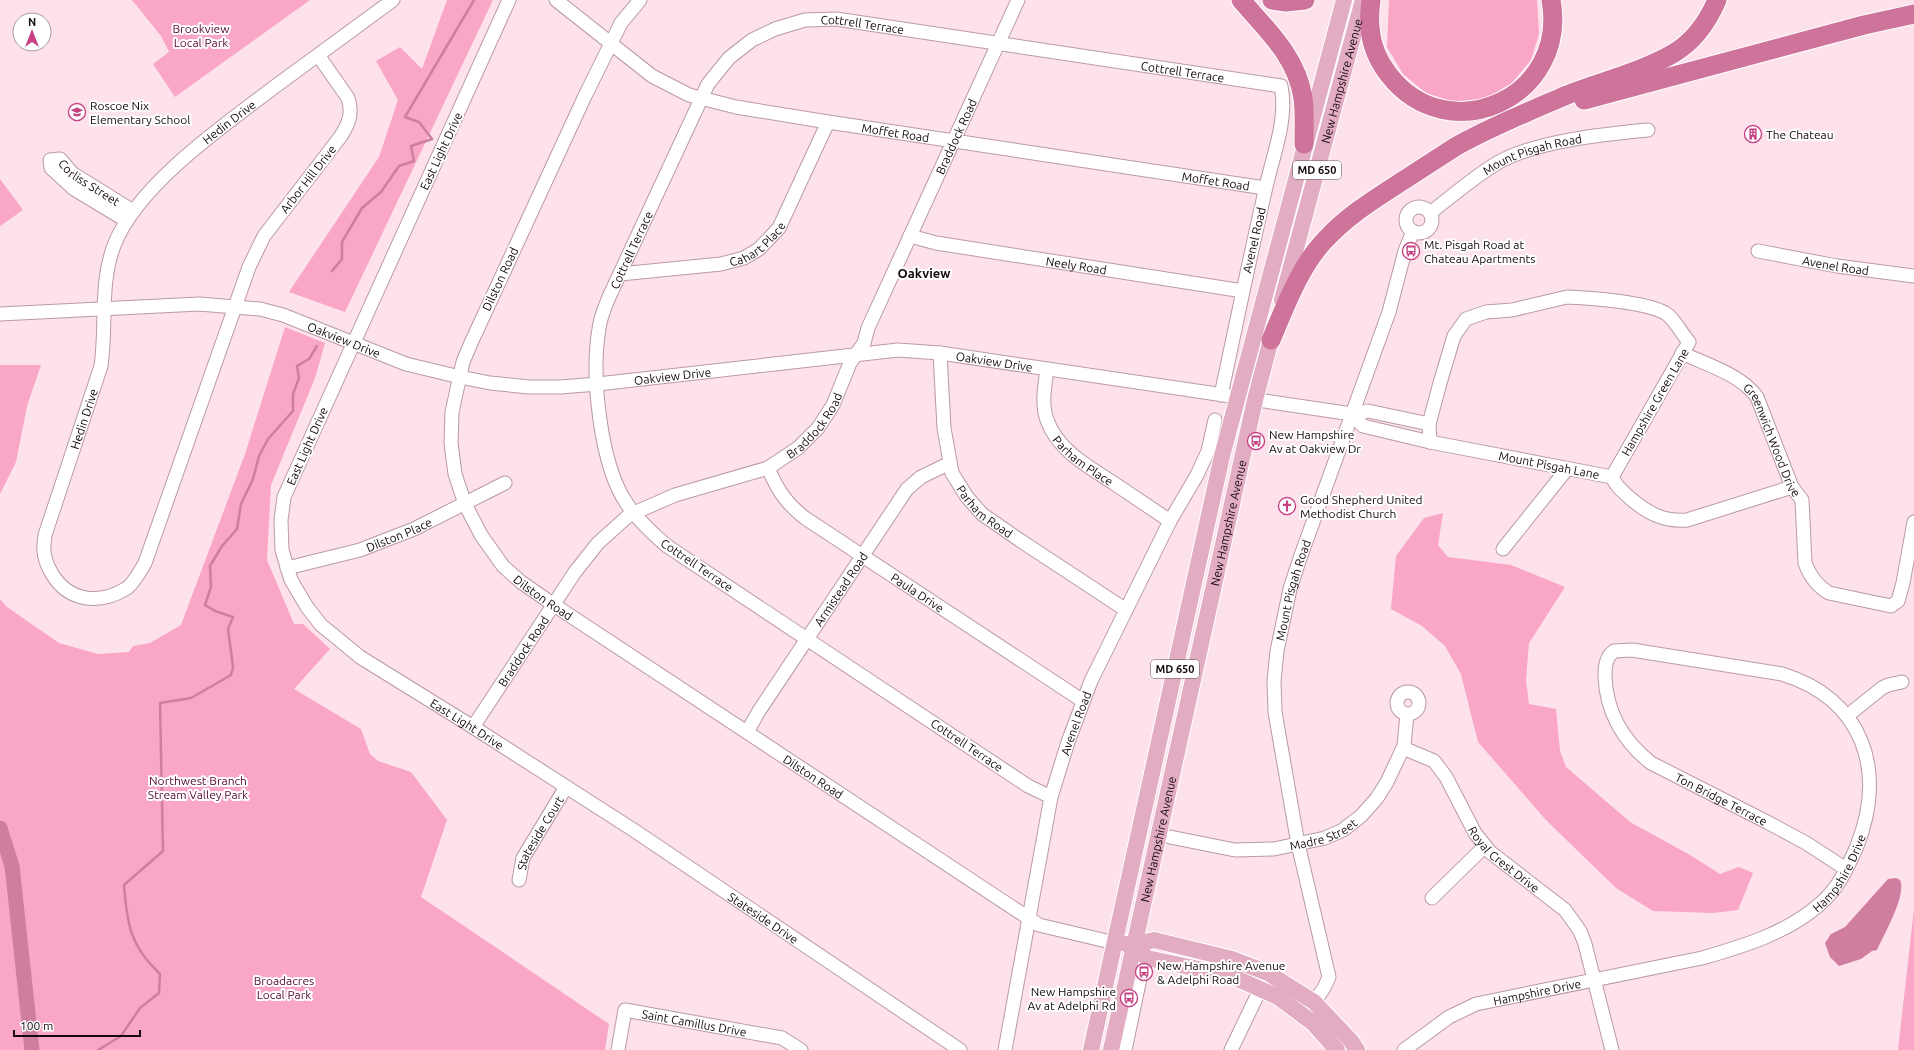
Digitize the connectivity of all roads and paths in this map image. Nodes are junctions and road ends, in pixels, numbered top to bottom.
1 (392, 0) edge
2 (509, 0) edge
3 (556, 0) edge
4 (640, 0) edge
5 (1018, 0) edge
6 (1241, 0) edge
7 (1272, 0) edge
8 (1305, 0) edge
9 (1344, 0) edge
10 (1363, 0) edge
11 (1371, 0) edge
12 (1551, 0) edge
13 (1717, 0) edge
14 (1914, 14) edge
15 (998, 43) junction
16 (610, 44) junction
17 (318, 55) junction
18 (1281, 86) joint
19 (700, 98) junction
20 (828, 122) junction
21 (1648, 130) dead end
22 (1483, 133) junction
23 (953, 141) junction
24 (1304, 144) junction
25 (1265, 188) junction
26 (1430, 213) junction
27 (130, 216) junction
28 (1413, 231) junction
29 (910, 236) junction
30 (1758, 251) dead end
31 (620, 274) junction
32 (1914, 276) edge
33 (1243, 291) junction
34 (235, 307) junction
35 (104, 308) junction
36 (0, 314) edge
37 (1271, 340) junction
38 (352, 344) junction
39 (940, 353) junction
40 (1682, 353) junction
41 (857, 354) junction
42 (1047, 369) junction
43 (460, 377) junction
44 (598, 384) junction
45 (1229, 396) junction
46 (1255, 400) junction
47 (1352, 414) junction
48 (1215, 420) dead end
49 (1429, 424) junction
50 (1430, 442) junction
51 (950, 463) junction
52 (768, 468) junction
53 (1567, 469) junction
54 (1612, 477) junction
55 (505, 483) dead end
56 (1792, 487) junction
57 (465, 504) junction
58 (634, 513) junction
59 (1170, 521) junction
60 (1914, 522) edge
61 (1502, 549) dead end
62 (862, 556) junction
63 (287, 568) junction
64 (554, 605) junction
65 (1126, 610) junction
66 (808, 639) junction
67 (1902, 682) dead end
68 (1083, 702) junction
69 (1407, 714) dead end
70 (1612, 714) joint
71 (1847, 716) junction
72 (473, 726) junction
73 (747, 732) junction
74 (1403, 748) junction
75 (566, 787) junction
76 (1051, 797) junction
77 (1170, 837) dead end
78 (1298, 844) junction
79 (1485, 846) junction
80 (1846, 869) junction
81 (519, 880) dead end
82 (1432, 898) dead end
83 (1028, 918) junction
84 (1116, 943) junction
85 (1134, 945) junction
86 (1147, 958) junction
87 (1268, 973) junction
88 (1594, 980) junction
89 (1261, 988) junction
90 (1314, 1002) junction
91 (618, 1050) edge
92 (801, 1050) edge
93 (960, 1050) edge
94 (1005, 1050) edge
95 (1091, 1050) edge
96 (1111, 1050) edge
97 (1124, 1050) edge
98 (1231, 1050) edge
99 (1337, 1050) edge
100 (1358, 1050) edge
101 (1404, 1050) edge
102 (1612, 1050) edge

1 - 17 street, Hedin Drive
2 - 38 street, East Light Drive
3 - 16 street, Moffet Road
4 - 16 street, Dilston Road
5 - 15 street, Braddock Road
6 - 24 highway
7 - 8 highway
9 - 24 main road, New Hampshire Avenue / MD 650
10 - 37 main road, New Hampshire Avenue / MD 650
11 - 12 highway
13 - 22 highway
14 - 22 highway
15 - 18 street, Cottrell Terrace
15 - 19 street, Cottrell Terrace
15 - 23 street, Braddock Road
16 - 19 street, Moffet Road
16 - 43 street, Dilston Road
17 - 27 street, Hedin Drive
17 - 34 street, Arbor Hill Drive
18 - 25 street, Avenel Road
19 - 20 street, Moffet Road
19 - 31 street, Cottrell Terrace
20 - 23 street, Moffet Road
20 - 31 street, Cahart Place
21 - 26 street, Mount Pisgah Road
22 - 37 highway
23 - 25 street, Moffet Road
23 - 29 street, Braddock Road
24 - 45 main road, New Hampshire Avenue / MD 650
25 - 33 street, Avenel Road
26 - 28 street
26 - 28 street
27 - 27 street, Corliss Street
27 - 35 street, Hedin Drive
28 - 47 street, Mount Pisgah Road
29 - 33 street, Neely Road
29 - 41 street, Braddock Road
30 - 32 street, Avenel Road
31 - 44 street, Cottrell Terrace
33 - 45 street, Avenel Road
34 - 35 street, Oakview Drive
34 - 35 street, Hedin Drive
34 - 38 street, Oakview Drive
35 - 36 street, Oakview Drive
37 - 46 main road, New Hampshire Avenue / MD 650
38 - 43 street, Oakview Drive
38 - 63 street, East Light Drive
39 - 41 street, Oakview Drive
39 - 42 street, Oakview Drive
39 - 51 street, Parham Road
40 - 49 street, Hampshire Green Lane
40 - 54 street, Hampshire Green Lane
40 - 56 street, Greenwich Wood Drive
41 - 44 street, Oakview Drive
41 - 52 street, Braddock Road
42 - 45 street, Oakview Drive
42 - 59 street, Parham Place
43 - 44 street, Oakview Drive
43 - 57 street, Dilston Road
44 - 58 street, Cottrell Terrace
45 - 46 street, Oakview Drive
45 - 84 main road, New Hampshire Avenue / MD 650
46 - 47 street, Oakview Drive
46 - 85 main road, New Hampshire Avenue / MD 650
47 - 49 street
47 - 50 street, Mount Pisgah Lane
47 - 78 street, Mount Pisgah Road
48 - 59 street, Avenel Road
49 - 50 street
50 - 53 street, Mount Pisgah Lane
51 - 62 street, Armistead Road
51 - 65 street, Parham Road
52 - 58 street, Braddock Road
52 - 62 street, Paula Drive
53 - 54 street, Mount Pisgah Lane
53 - 61 street
54 - 56 street, Mount Pisgah Lane
55 - 57 street, Dilston Place
56 - 60 street, Greenwich Wood Drive
57 - 63 street, Dilston Place
57 - 64 street, Dilston Road
58 - 64 street, Braddock Road
58 - 66 street, Cottrell Terrace
59 - 65 street, Avenel Road
62 - 66 street, Armistead Road
62 - 68 street, Paula Drive
63 - 72 street, East Light Drive
64 - 72 street, Braddock Road
64 - 73 street, Dilston Road
65 - 68 street, Avenel Road
66 - 73 street, Armistead Road
66 - 76 street, Cottrell Terrace
67 - 71 street
68 - 76 street, Avenel Road
69 - 74 street, Madre Street
70 - 71 street, Hampshire Drive
70 - 80 street, Ton Bridge Terrace
71 - 80 street, Hampshire Drive
72 - 75 street, East Light Drive
73 - 83 street, Dilston Road
74 - 78 street, Madre Street
74 - 79 street, Royal Crest Drive
75 - 81 street, Stateside Court
75 - 93 street, Stateside Drive
76 - 83 street, Avenel Road
77 - 78 street, Madre Street
78 - 90 street, Mount Pisgah Road
79 - 82 street
79 - 88 street, Royal Crest Drive
80 - 88 street, Hampshire Drive
83 - 84 street, Dilston Road
83 - 94 street, Avenel Road
84 - 85 main road
84 - 95 main road, New Hampshire Avenue / MD 650
85 - 86 main road
85 - 87 main road
85 - 96 main road, New Hampshire Avenue / MD 650
86 - 89 main road
86 - 97 street
87 - 89 street
87 - 90 main road
88 - 101 street, Hampshire Drive
88 - 102 street, Royal Crest Drive
89 - 98 street
89 - 99 main road
90 - 100 main road
91 - 92 street, Saint Camillus Drive

